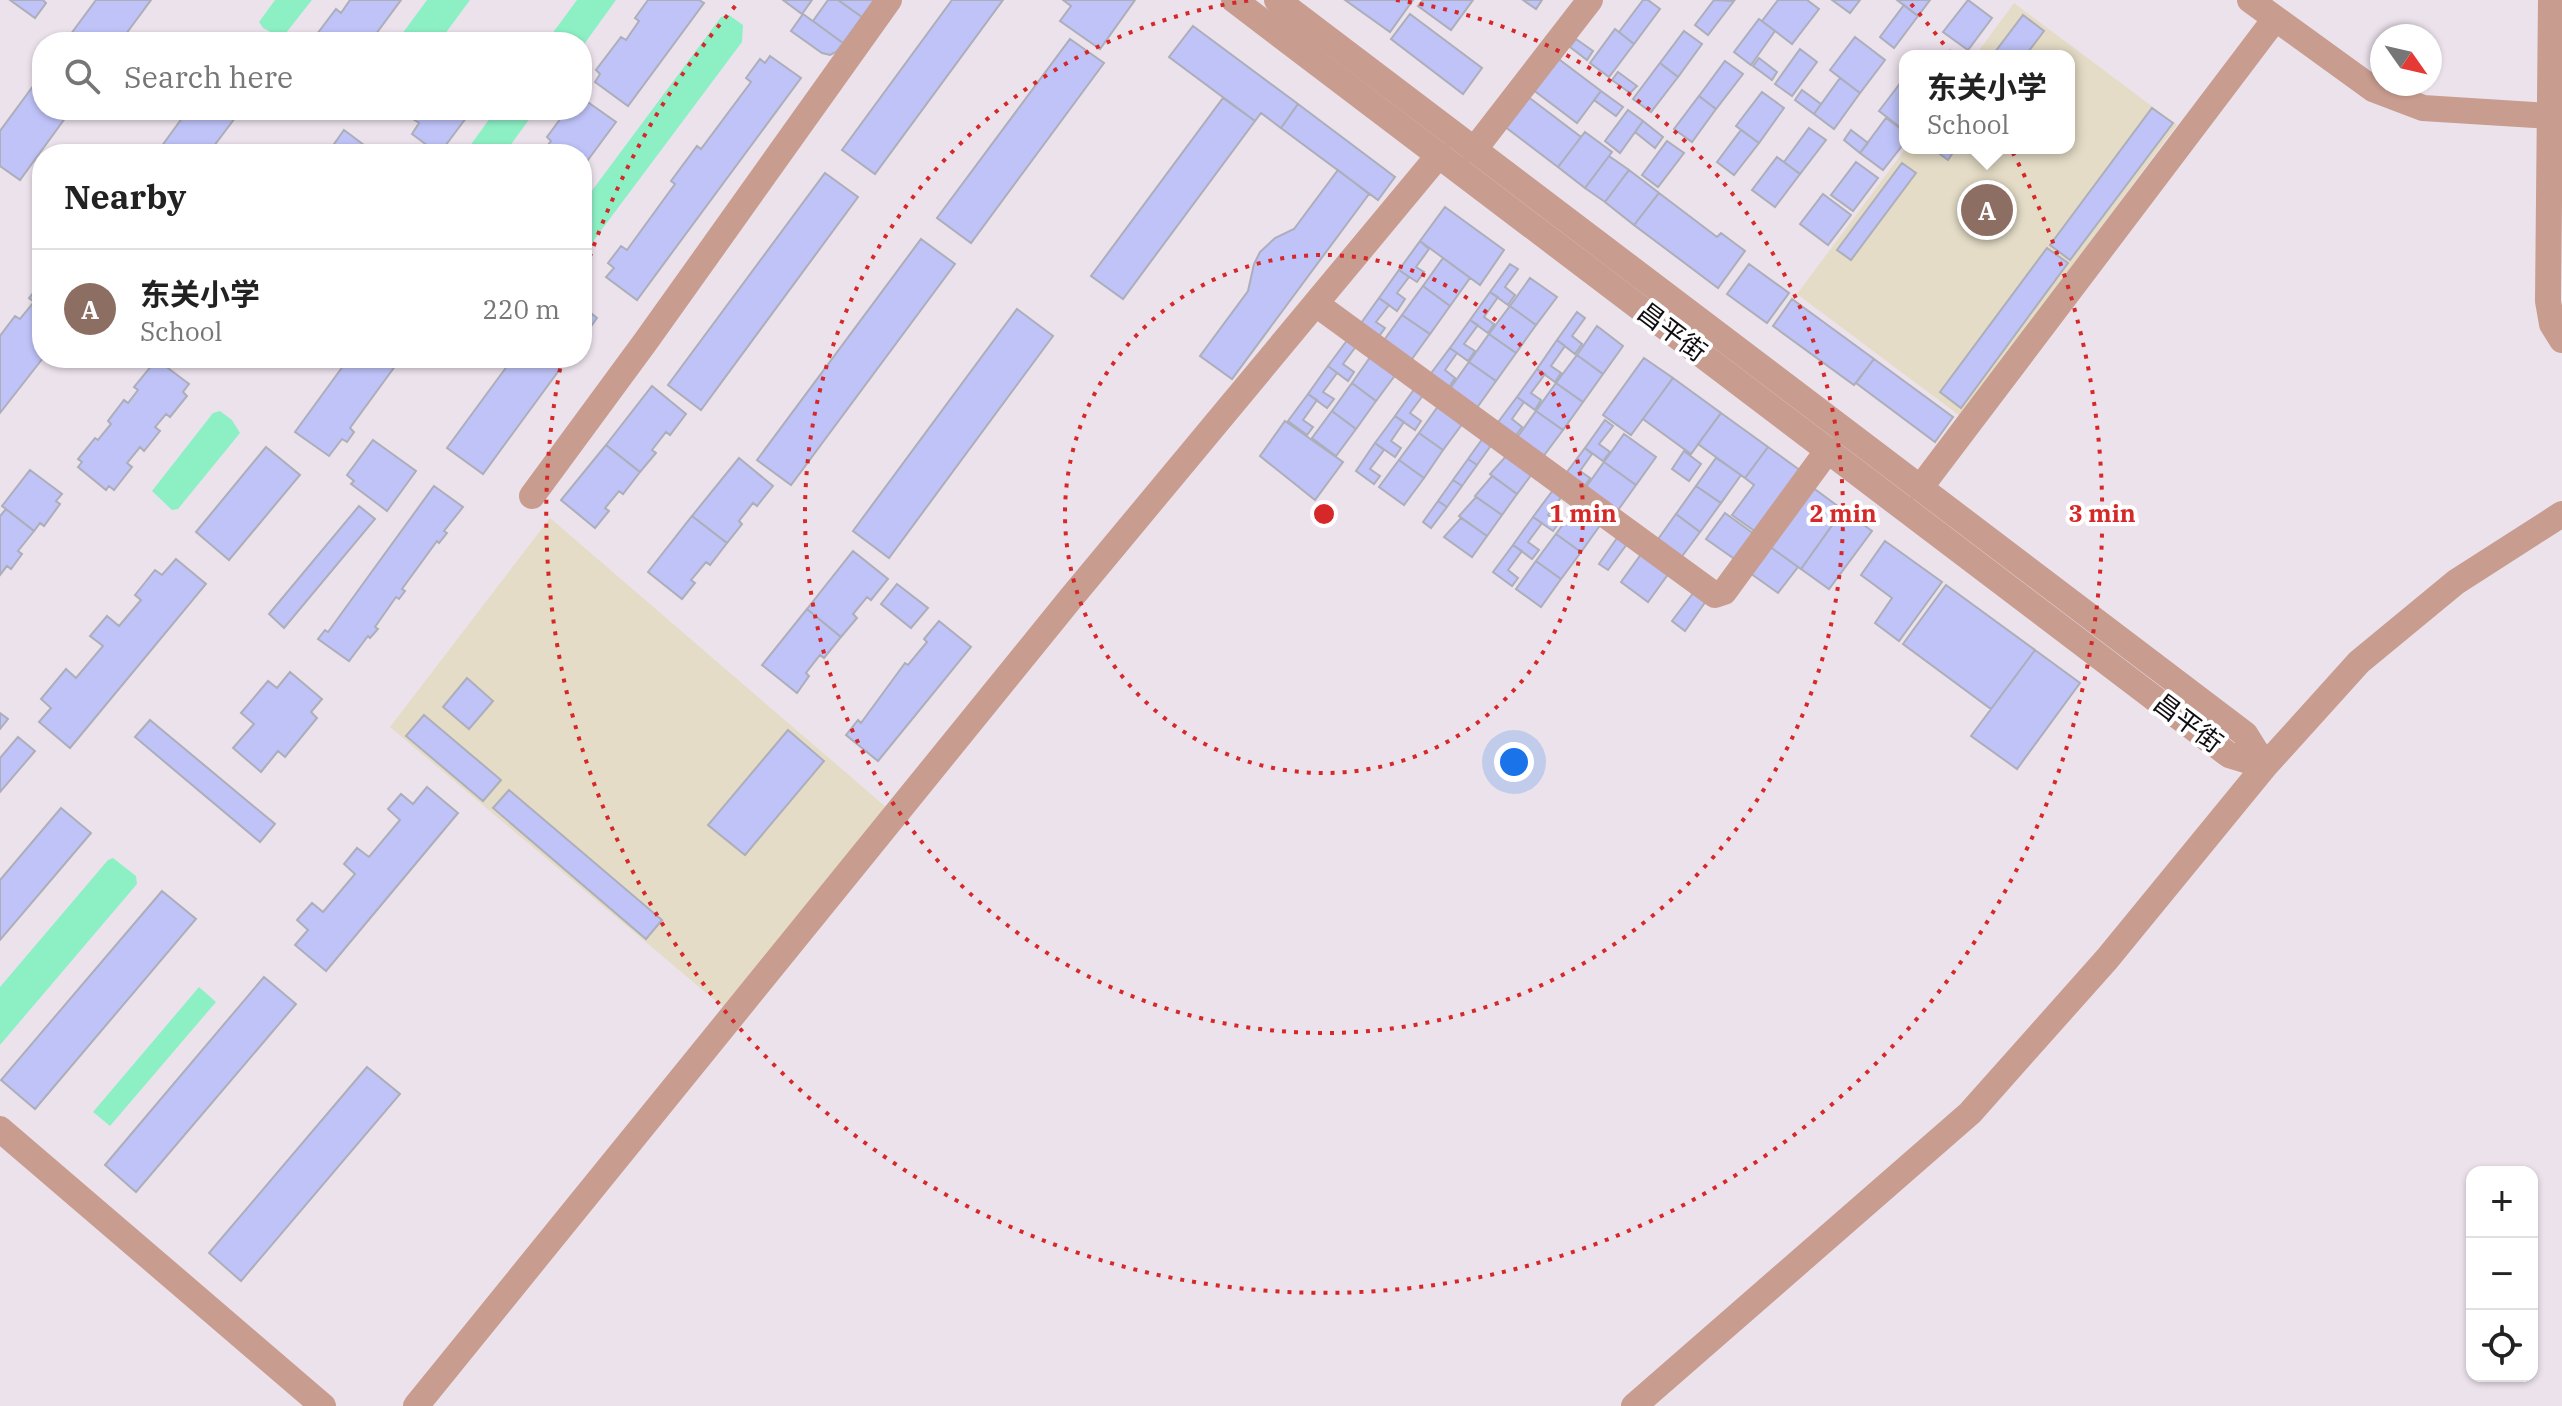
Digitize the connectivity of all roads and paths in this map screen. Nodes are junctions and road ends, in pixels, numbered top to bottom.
1 (889, 0) edge
2 (1234, 0) edge
3 (1277, 0) edge
4 (1590, 0) edge
5 (2250, 0) edge
6 (2551, 0) edge
7 (2275, 19) junction
8 (2550, 116) junction
9 (1474, 150) junction
10 (1439, 155) junction
11 (1316, 304) junction
12 (2562, 340) edge
13 (1828, 450) junction
14 (1920, 488) junction
15 (532, 496) dead end
16 (2562, 514) edge
17 (2265, 766) junction
18 (0, 1129) edge
19 (323, 1406) edge
20 (416, 1406) edge
21 (1634, 1406) edge

1 - 15 street
2 - 10 street, 昌平街
3 - 9 street, 昌平街
4 - 9 street
5 - 7 street
6 - 8 street
7 - 8 street
7 - 14 street
8 - 12 street
9 - 14 street, 昌平街
10 - 11 street
10 - 13 street, 昌平街
11 - 13 street
11 - 20 street
13 - 17 street, 昌平街
14 - 17 street, 昌平街
16 - 17 street
17 - 21 street
18 - 19 street

